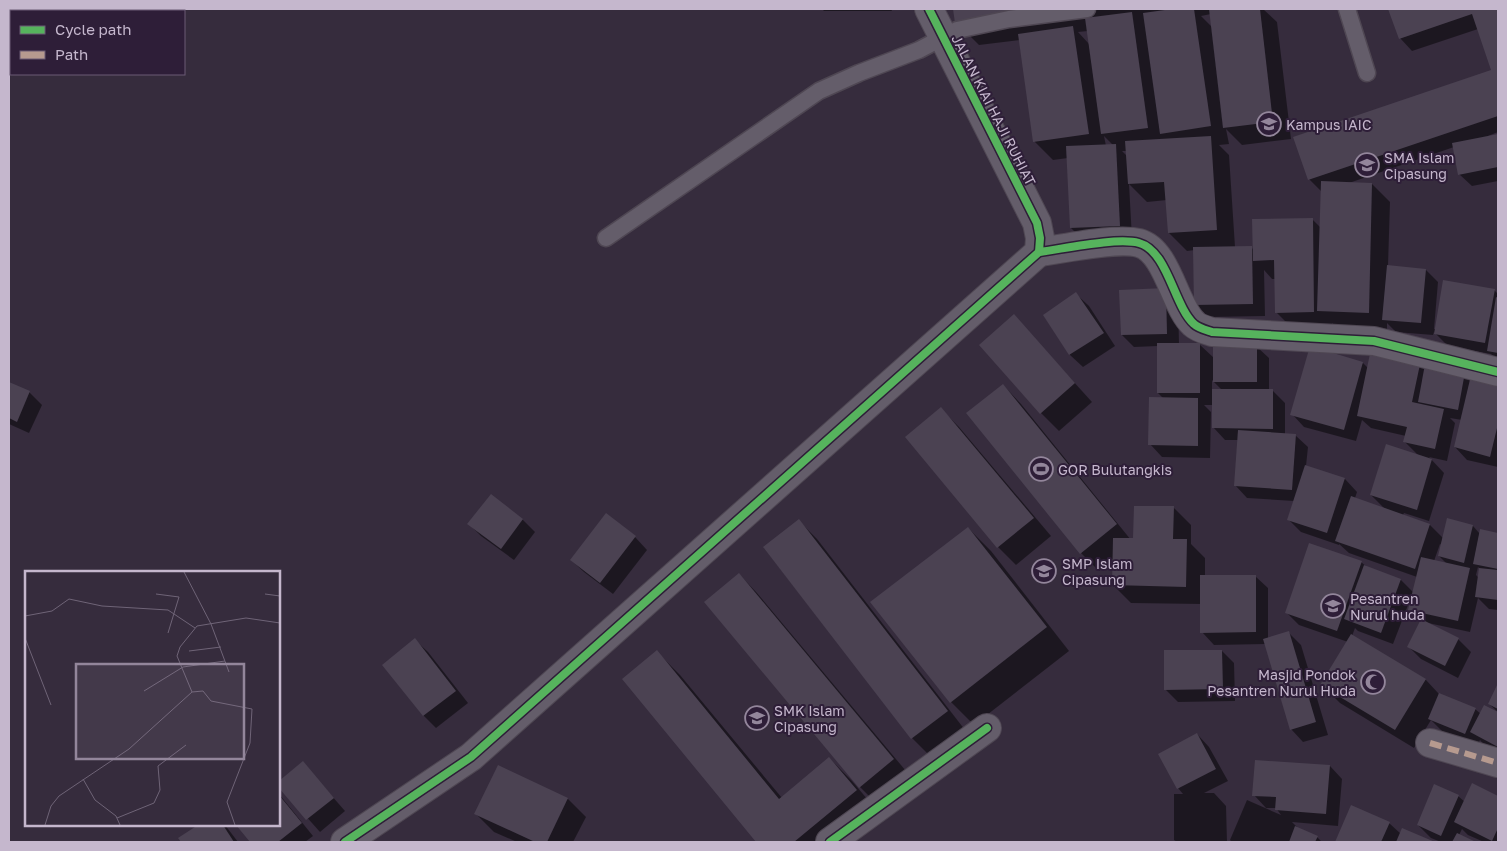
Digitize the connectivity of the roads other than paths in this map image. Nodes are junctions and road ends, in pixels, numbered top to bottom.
1 (928, 9) edge
2 (1087, 9) edge
3 (1347, 9) edge
4 (943, 36) junction
5 (1367, 73) dead end
6 (606, 238) dead end
7 (1039, 252) junction
8 (1498, 372) edge
9 (987, 728) dead end
10 (1430, 742) dead end
11 (1498, 764) edge
12 (345, 842) edge
13 (830, 842) edge

1 - 4 street, JALAN KIAI HAJI RUHIAT
2 - 4 lane
3 - 5 lane
4 - 6 lane
4 - 7 street, JALAN KIAI HAJI RUHIAT
7 - 8 street
7 - 12 street
9 - 13 street
10 - 11 street

